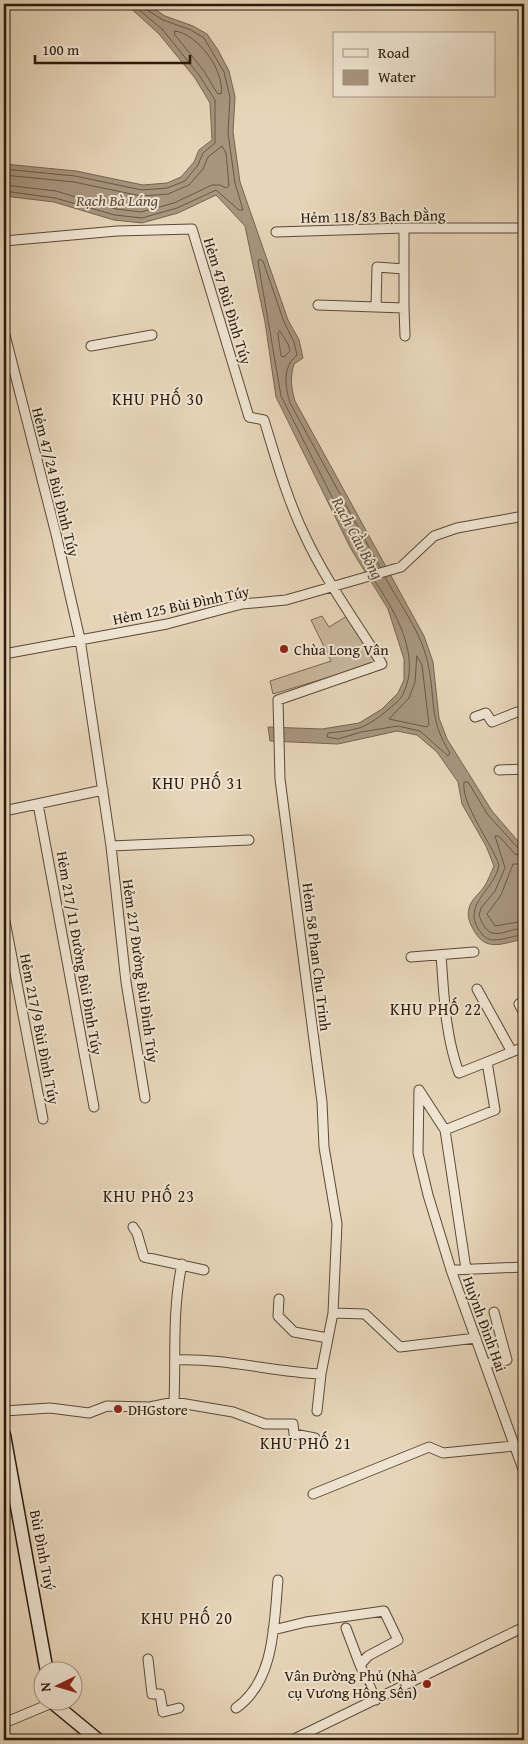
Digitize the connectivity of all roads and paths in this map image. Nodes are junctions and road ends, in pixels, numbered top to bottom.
1 (404, 228) junction
2 (524, 228) edge
3 (276, 232) dead end
4 (4, 241) edge
5 (404, 269) junction
6 (318, 305) dead end
7 (376, 307) junction
8 (404, 308) junction
9 (4, 331) edge
10 (152, 335) dead end
11 (405, 336) dead end
12 (91, 346) dead end
13 (524, 516) edge
14 (333, 587) junction
15 (80, 639) junction
16 (4, 654) edge
17 (524, 712) edge
18 (475, 717) dead end
19 (524, 769) edge
20 (499, 770) dead end
21 (103, 790) junction
22 (38, 804) junction
23 (4, 811) edge
24 (249, 840) dead end
25 (111, 846) junction
26 (4, 916) edge
27 (474, 952) dead end
28 (441, 955) junction
29 (411, 957) dead end
30 (477, 988) dead end
31 (524, 1000) edge
32 (524, 1013) edge
33 (524, 1047) edge
34 (512, 1052) junction
35 (487, 1062) junction
36 (145, 1098) dead end
37 (94, 1107) dead end
38 (43, 1118) dead end
39 (445, 1130) junction
40 (133, 1227) dead end
41 (182, 1264) junction
42 (524, 1267) edge
43 (466, 1269) junction
44 (204, 1270) dead end
45 (451, 1270) junction
46 (279, 1300) dead end
47 (494, 1312) dead end
48 (333, 1313) junction
49 (328, 1338) junction
50 (476, 1338) junction
51 (176, 1360) junction
52 (485, 1364) junction
53 (321, 1374) junction
54 (174, 1402) junction
55 (4, 1411) edge
56 (317, 1411) dead end
57 (4, 1436) edge
58 (315, 1438) dead end
59 (514, 1446) junction
60 (524, 1472) edge
61 (313, 1494) dead end
62 (278, 1580) dead end
63 (346, 1628) dead end
64 (524, 1628) edge
65 (273, 1630) junction
66 (148, 1659) dead end
67 (45, 1662) edge
68 (360, 1665) junction
69 (376, 1700) junction
70 (180, 1708) dead end
71 (236, 1708) dead end
72 (32, 1711) edge
73 (64, 1712) edge
74 (4, 1723) edge
75 (98, 1740) edge
76 (292, 1740) edge

1 - 2 street, Hẻm 118/83 Bạch Đằng
1 - 3 street, Hẻm 118/83 Bạch Đằng
1 - 5 street
4 - 14 street, Hẻm 47 Bùi Đình Túy
5 - 7 street
5 - 8 street
6 - 7 street
7 - 8 street
8 - 11 street
9 - 15 street, Hẻm 47/24 Bùi Đình Túy
10 - 12 street
13 - 14 street, Hẻm 125 Bùi Đình Túy
14 - 15 street, Hẻm 125 Bùi Đình Túy
14 - 48 street, Hẻm 58 Phan Chu Trinh
15 - 16 street, Hẻm 125 Bùi Đình Túy
15 - 21 street, Hẻm 47/24 Bùi Đình Túy
17 - 18 street
19 - 20 street
21 - 22 street
21 - 25 street, Hẻm 217 Đường Bùi Đình Túy
22 - 23 street
22 - 37 street, Hẻm 217/11 Đường Bùi Đình Túy
24 - 25 street
25 - 36 street, Hẻm 217 Đường Bùi Đình Túy
26 - 38 street, Hẻm 217/9 Bùi Đình Túy
27 - 28 street
28 - 29 street
28 - 35 street
30 - 34 street
31 - 32 street
33 - 34 street
34 - 35 street
35 - 39 street
39 - 43 street
39 - 45 street, Huỳnh Đình Hai
40 - 41 street
41 - 44 street
41 - 51 street
42 - 43 street
43 - 45 street
45 - 50 street, Huỳnh Đình Hai
46 - 49 street
47 - 52 street
48 - 49 street, Hẻm 58 Phan Chu Trinh
48 - 50 street
49 - 53 street, Hẻm 58 Phan Chu Trinh
50 - 52 street, Huỳnh Đình Hai
51 - 53 street
51 - 54 street
52 - 59 street, Huỳnh Đình Hai
53 - 56 street, Hẻm 58 Phan Chu Trinh
54 - 55 street
54 - 58 street
57 - 67 street, Bùi Đình Tuý
59 - 60 street, Huỳnh Đình Hai
59 - 61 street
62 - 65 street
63 - 68 street
64 - 69 street
65 - 68 street
65 - 71 street
66 - 70 street
68 - 69 street
69 - 76 street
72 - 74 street
73 - 75 street

